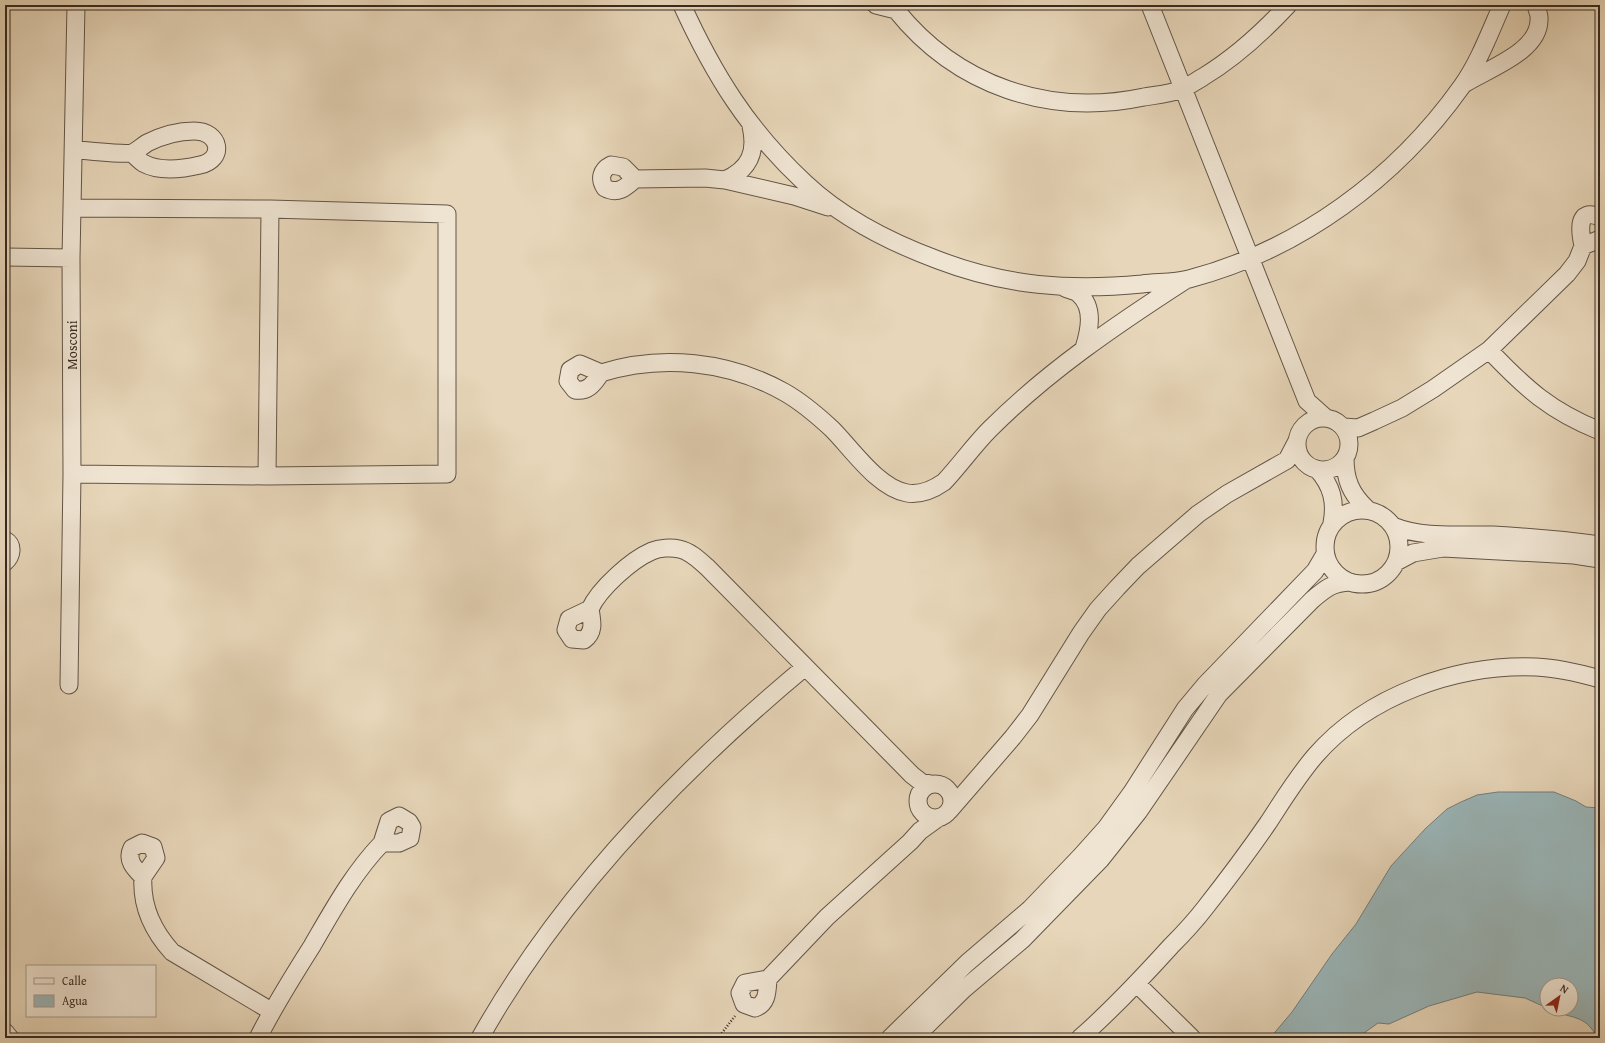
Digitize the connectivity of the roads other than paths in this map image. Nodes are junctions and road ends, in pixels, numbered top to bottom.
1 (76, 5) edge
2 (682, 5) edge
3 (876, 5) edge
4 (1150, 5) edge
5 (1288, 5) edge
6 (1502, 5) edge
7 (1536, 5) edge
8 (896, 7) edge
9 (1462, 85) junction
10 (1183, 89) junction
11 (751, 126) junction
12 (74, 150) junction
13 (132, 153) dead end
14 (635, 178) dead end
15 (725, 180) junction
16 (73, 208) junction
17 (270, 209) junction
18 (847, 214) junction
19 (1600, 217) edge
20 (1600, 239) edge
21 (1583, 246) junction
22 (5, 257) edge
23 (71, 258) junction
24 (1249, 259) junction
25 (1187, 280) junction
26 (1065, 288) junction
27 (1084, 348) junction
28 (1489, 350) junction
29 (601, 373) dead end
30 (1307, 401) junction
31 (1326, 418) junction
32 (1350, 431) junction
33 (1600, 431) edge
34 (1301, 434) junction
35 (1345, 458) junction
36 (1287, 460) junction
37 (1312, 466) junction
38 (72, 474) junction
39 (267, 476) junction
40 (1367, 509) junction
41 (1332, 523) junction
42 (1393, 526) junction
43 (5, 540) edge
44 (1600, 545) edge
45 (1325, 554) junction
46 (1600, 559) edge
47 (5, 562) edge
48 (1396, 562) junction
49 (1350, 582) junction
50 (590, 609) dead end
51 (805, 667) junction
52 (1600, 679) edge
53 (69, 685) dead end
54 (978, 777) junction
55 (928, 792) junction
56 (943, 814) junction
57 (920, 831) junction
58 (382, 843) dead end
59 (143, 877) dead end
60 (1137, 984) junction
61 (744, 1004) road end
62 (271, 1011) junction
63 (5, 1032) edge
64 (10, 1038) edge
65 (258, 1038) edge
66 (480, 1038) edge
67 (890, 1038) edge
68 (914, 1038) edge
69 (1080, 1038) edge
70 (1192, 1038) edge

1 - 12 street, Mosconi
2 - 11 street
3 - 8 street
4 - 10 street
5 - 10 street
6 - 9 street
7 - 9 street
8 - 10 street
9 - 24 street
10 - 24 street
11 - 15 street
11 - 18 street
12 - 13 street
12 - 16 street, Mosconi
14 - 15 street
15 - 18 street
16 - 17 street
16 - 23 street, Mosconi
17 - 39 street
17 - 39 street
18 - 26 street
19 - 21 street
20 - 21 street
21 - 28 street
22 - 23 street
23 - 38 street, Mosconi
24 - 25 street
24 - 30 street
25 - 26 street
25 - 27 street
26 - 27 street
27 - 29 street
28 - 32 street
28 - 33 street
30 - 31 street
30 - 34 street
31 - 32 street
31 - 34 street
32 - 35 street
34 - 36 street
34 - 37 street
35 - 37 street
35 - 40 street
36 - 37 street
36 - 54 street
37 - 41 street
38 - 39 street
38 - 53 street, Mosconi
40 - 41 street
40 - 42 street
41 - 45 street
42 - 44 street
42 - 48 street
43 - 47 street
45 - 49 street
45 - 67 street
46 - 48 street
48 - 49 street
49 - 68 street
50 - 51 street
51 - 55 street
51 - 66 street
52 - 60 street
54 - 55 street
54 - 56 street
55 - 56 street
55 - 56 street
55 - 57 street
56 - 57 street
57 - 61 street
58 - 62 street
59 - 62 street
60 - 69 street
60 - 70 street
62 - 65 street
63 - 64 street

